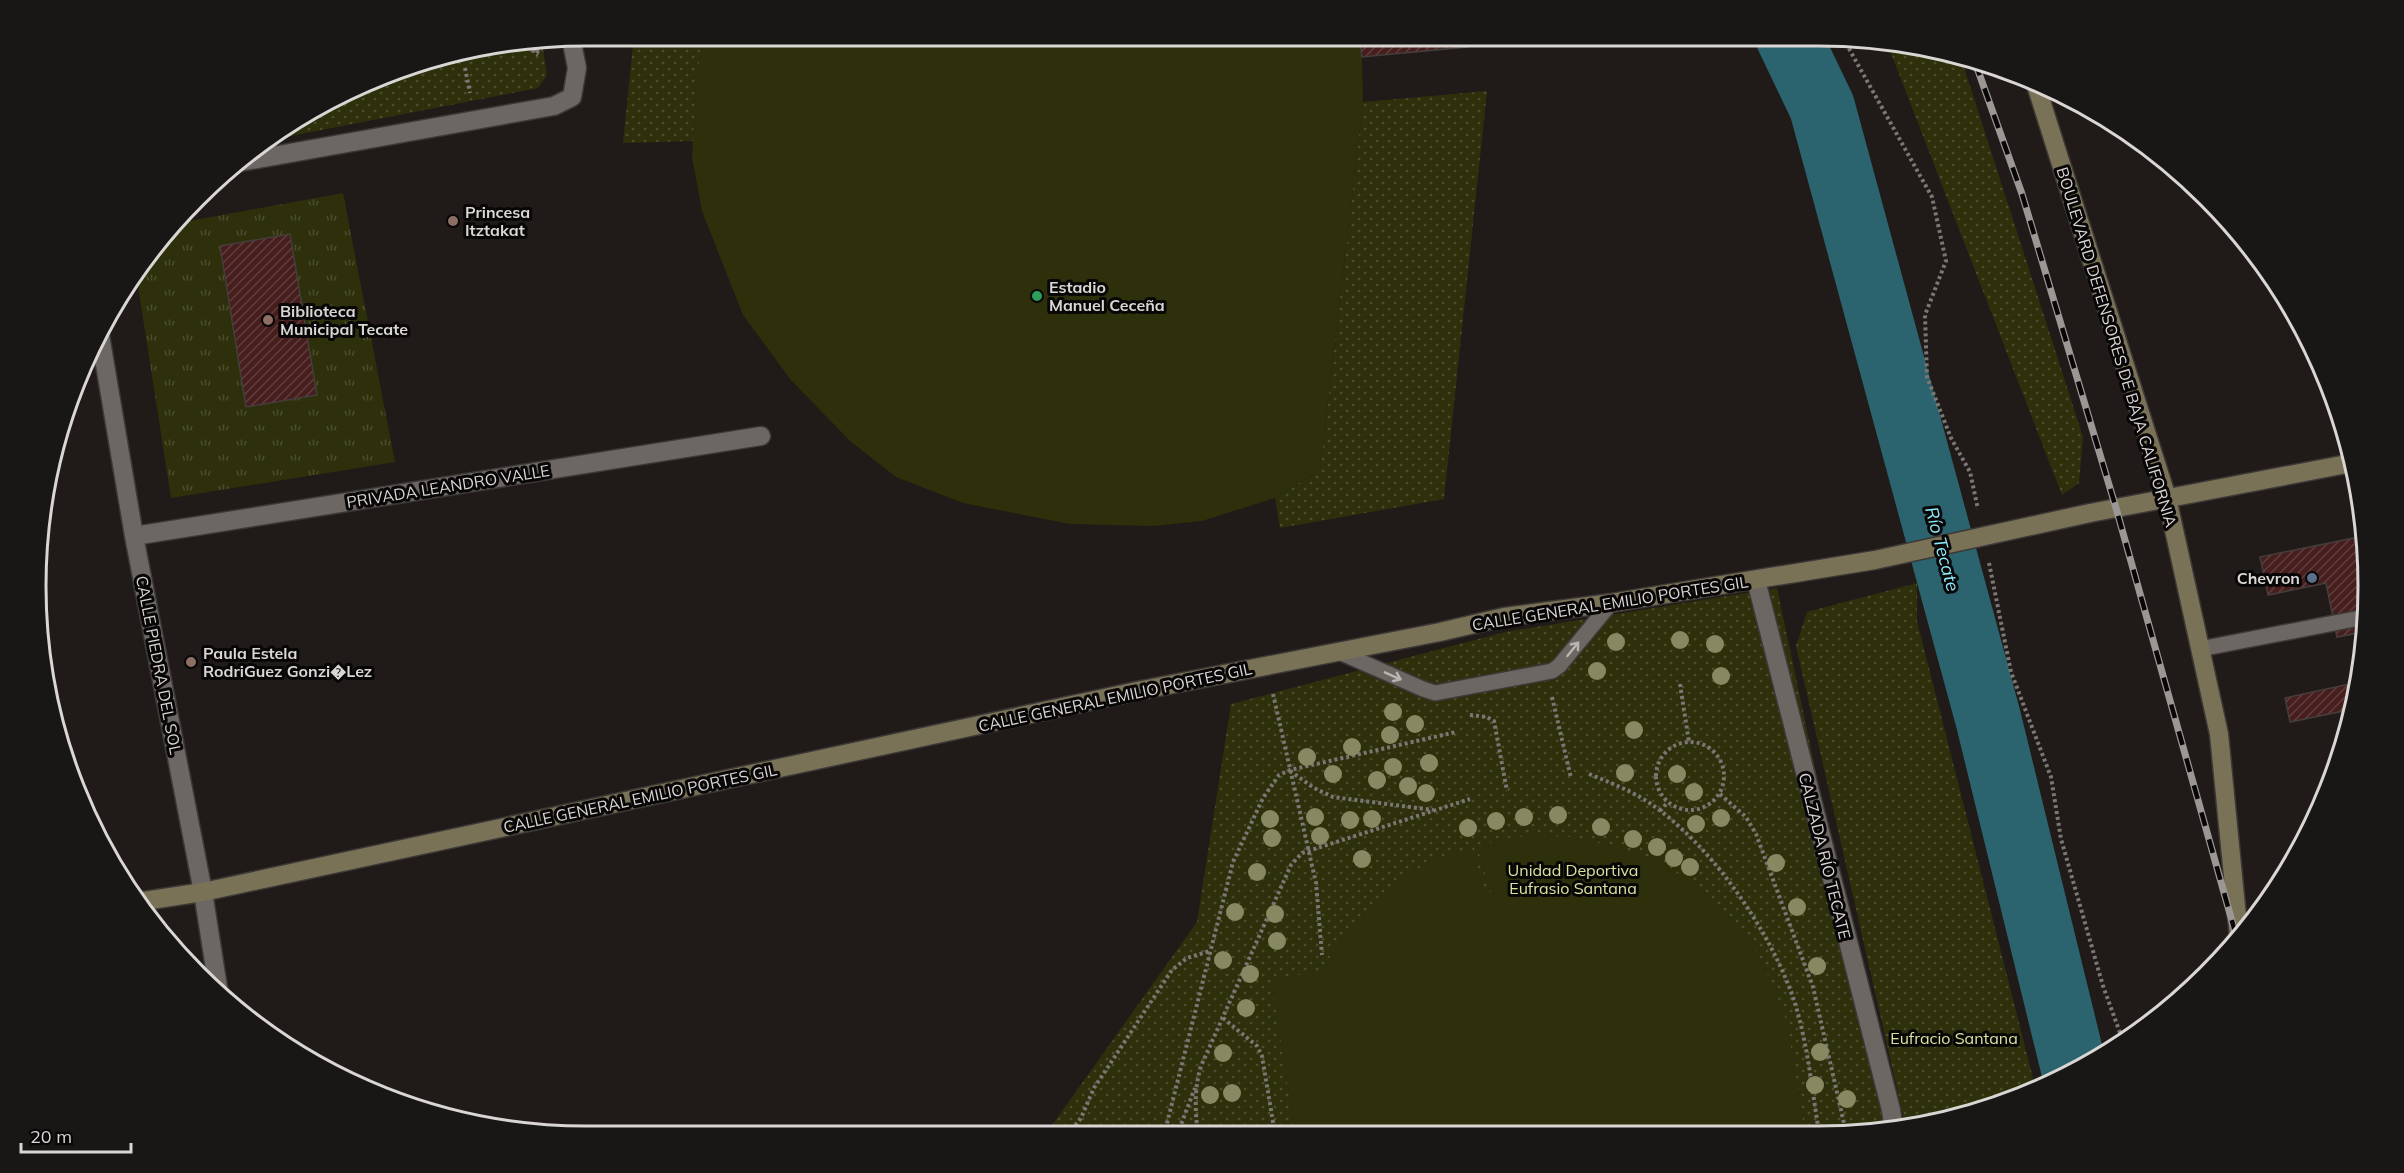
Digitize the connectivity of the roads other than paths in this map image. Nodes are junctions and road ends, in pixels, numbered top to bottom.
1 (573, 47) edge
2 (2031, 91) edge
3 (2040, 95) edge
4 (2045, 113) junction
5 (257, 159) edge
6 (102, 348) edge
7 (761, 436) dead end
8 (2343, 465) edge
9 (2167, 498) junction
10 (134, 536) junction
11 (1756, 580) junction
12 (1611, 603) junction
13 (2356, 619) edge
14 (2200, 649) junction
15 (1339, 652) junction
16 (203, 892) junction
17 (148, 900) edge
18 (2238, 925) edge
19 (217, 979) edge
20 (1893, 1121) edge

1 - 5 street
2 - 4 street, BOULEVARD DEFENSORES DE BAJA CALIFORNIA
3 - 4 street, BOULEVARD DEFENSORES DE BAJA CALIFORNIA
4 - 9 street, BOULEVARD DEFENSORES DE BAJA CALIFORNIA
6 - 10 street, CALLE PIEDRA DEL SOL
7 - 10 street, PRIVADA LEANDRO VALLE
8 - 9 street, CALLE GENERAL EMILIO PORTES GIL
9 - 11 street, CALLE GENERAL EMILIO PORTES GIL, bridge
9 - 14 street, BOULEVARD DEFENSORES DE BAJA CALIFORNIA
10 - 16 street, CALLE PIEDRA DEL SOL
11 - 12 street, CALLE GENERAL EMILIO PORTES GIL
11 - 20 street, CALZADA RÍO TECATE
12 - 15 street, CALLE GENERAL EMILIO PORTES GIL
15 -> 12 lane
13 - 14 lane
14 - 18 street, BOULEVARD DEFENSORES DE BAJA CALIFORNIA
15 - 16 street, CALLE GENERAL EMILIO PORTES GIL
16 - 17 street, CALLE GENERAL EMILIO PORTES GIL
16 - 19 street, CALLE PIEDRA DEL SOL

